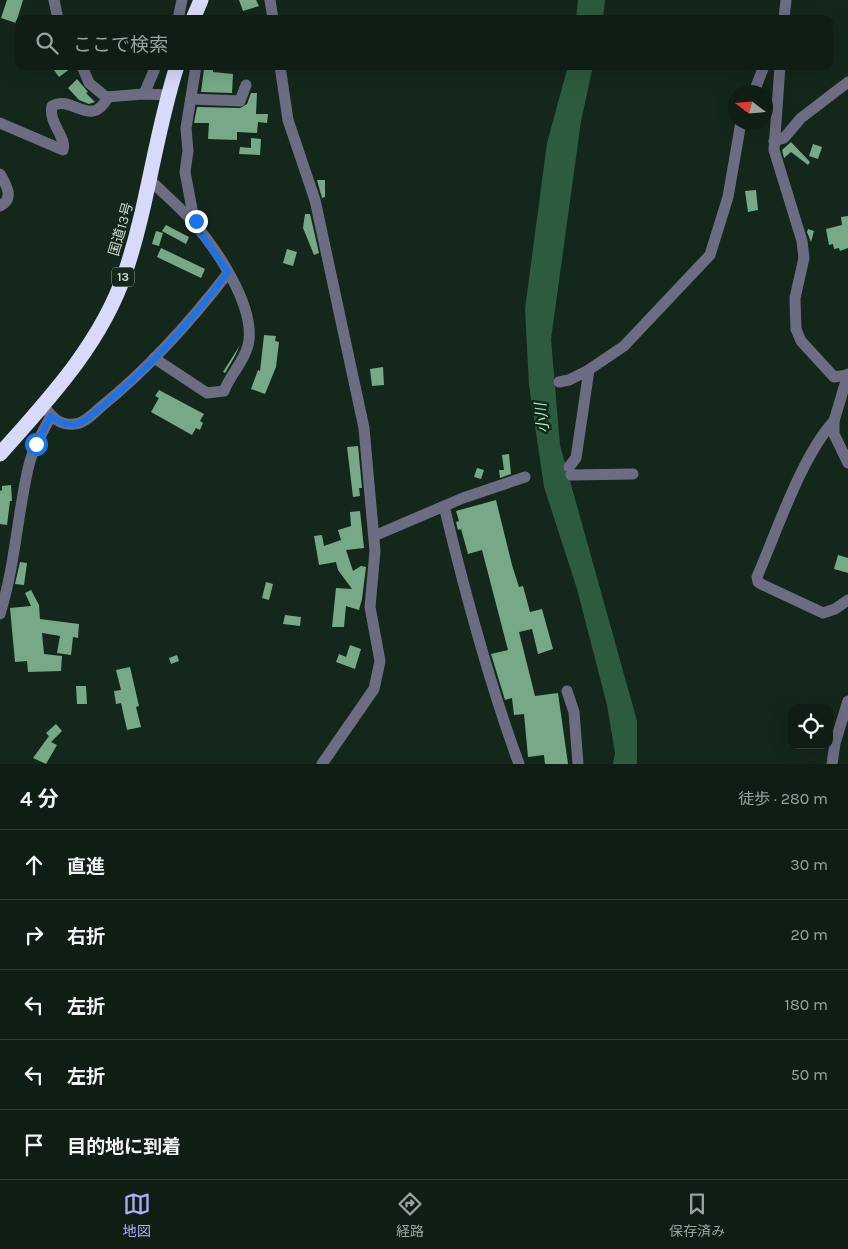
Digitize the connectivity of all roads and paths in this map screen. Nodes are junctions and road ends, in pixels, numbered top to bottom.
1 (54, 0) edge
2 (182, 0) edge
3 (270, 0) edge
4 (786, 0) edge
5 (57, 15) edge
6 (179, 15) edge
7 (272, 15) edge
8 (784, 15) edge
9 (84, 70) edge
10 (154, 70) edge
11 (176, 70) edge
12 (195, 70) edge
13 (281, 70) edge
14 (762, 70) edge
15 (780, 70) edge
16 (848, 82) edge
17 (246, 85) dead end
18 (757, 85) edge
19 (144, 94) junction
20 (168, 95) junction
21 (108, 97) junction
22 (191, 98) junction
23 (0, 123) edge
24 (740, 130) edge
25 (774, 142) junction
26 (0, 174) edge
27 (150, 180) junction
28 (0, 206) edge
29 (195, 225) junction
30 (228, 272) junction
31 (154, 358) junction
32 (589, 370) junction
33 (848, 375) edge
34 (558, 382) dead end
35 (47, 410) junction
36 (834, 421) junction
37 (0, 454) edge
38 (848, 463) edge
39 (633, 474) dead end
40 (525, 477) dead end
41 (444, 506) junction
42 (374, 536) junction
43 (848, 600) edge
44 (0, 614) edge
45 (567, 691) dead end
46 (848, 701) edge
47 (322, 764) edge
48 (519, 764) edge
49 (578, 764) edge
50 (832, 764) edge

1 - 5 street
2 - 6 street
3 - 7 street
4 - 8 street
9 - 21 street
10 - 19 street
11 - 20 highway, 国道13号 / 13
12 - 22 street
13 - 42 street
14 - 18 street
15 - 25 street
16 - 25 street
17 - 22 street
19 - 20 street
19 - 21 street
20 - 27 highway, 国道13号 / 13
21 - 23 street
22 - 29 street
24 - 32 street
25 - 33 street
26 - 28 street
27 - 29 street
27 - 35 highway, 国道13号 / 13
29 - 30 street
30 - 31 street
30 - 31 street
31 - 35 street
32 - 34 street
32 - 39 street
33 - 36 street
35 - 37 highway, 国道13号 / 13
35 - 44 street
36 - 38 street
36 - 43 street
40 - 41 street
41 - 42 street
41 - 48 street
42 - 47 street
45 - 49 street
46 - 50 street

